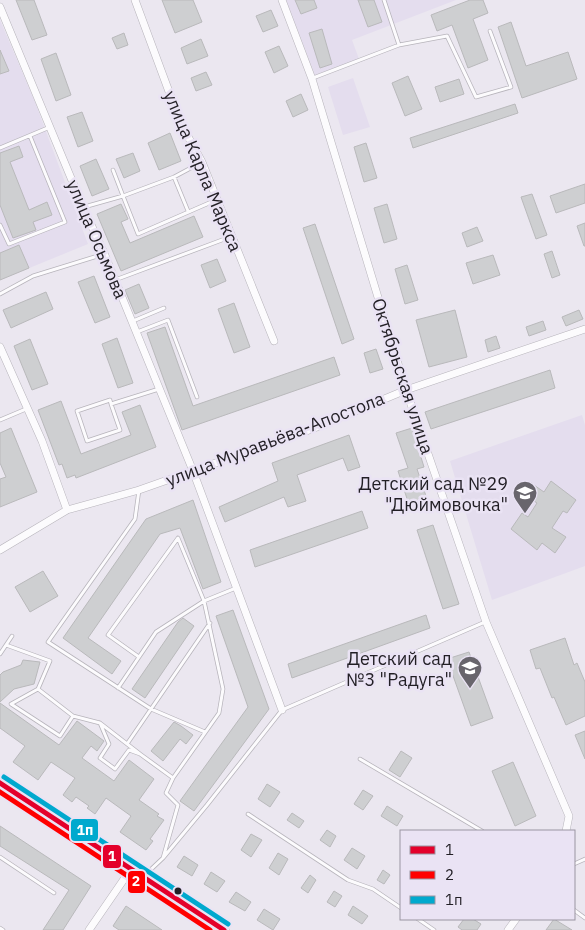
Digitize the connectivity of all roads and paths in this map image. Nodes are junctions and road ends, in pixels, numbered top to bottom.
1 (135, 0) edge
2 (282, 0) edge
3 (384, 0) edge
4 (0, 7) edge
5 (490, 31) dead end
6 (399, 45) junction
7 (312, 79) junction
8 (50, 127) junction
9 (30, 136) junction
10 (0, 148) edge
11 (202, 162) junction
12 (113, 170) dead end
13 (174, 177) junction
14 (123, 196) junction
15 (216, 200) junction
16 (83, 207) junction
17 (188, 210) junction
18 (0, 225) edge
19 (231, 236) junction
20 (104, 254) junction
21 (115, 280) junction
22 (0, 294) edge
23 (164, 308) dead end
24 (132, 321) junction
25 (585, 329) edge
26 (136, 332) junction
27 (274, 341) dead end
28 (0, 347) edge
29 (160, 389) junction
30 (406, 390) junction
31 (197, 397) dead end
32 (111, 404) junction
33 (27, 409) junction
34 (0, 420) edge
35 (193, 471) junction
36 (139, 490) junction
37 (67, 510) junction
38 (0, 550) edge
39 (236, 588) junction
40 (204, 601) junction
41 (486, 622) junction
42 (210, 623) junction
43 (12, 636) dead end
44 (6, 645) junction
45 (0, 654) edge
46 (139, 657) junction
47 (118, 688) junction
48 (38, 689) junction
49 (151, 709) junction
50 (282, 710) junction
51 (73, 716) junction
52 (100, 723) junction
53 (205, 732) junction
54 (127, 744) junction
55 (140, 754) junction
56 (360, 759) dead end
57 (173, 778) junction
58 (0, 783) edge
59 (248, 814) dead end
60 (480, 830) edge
61 (566, 830) edge
62 (0, 857) edge
63 (162, 858) junction
64 (131, 869) junction
65 (143, 876) junction
66 (54, 893) dead end
67 (400, 907) edge
68 (419, 920) edge
69 (89, 930) edge
70 (224, 930) edge
71 (434, 930) edge

1 - 11 street, улица Карла Маркса
2 - 7 street, Октябрьская улица
3 - 6 lane
4 - 8 street, улица Осьмова
5 - 6 lane
6 - 7 lane
7 - 30 street, Октябрьская улица
8 - 9 lane
8 - 16 street, улица Осьмова
9 - 10 lane
9 - 18 lane
11 - 13 lane
11 - 15 street, улица Карла Маркса
12 - 14 lane
13 - 14 lane
13 - 17 lane
14 - 16 lane
14 - 17 lane
15 - 17 lane
15 - 19 street, улица Карла Маркса
16 - 20 street, улица Осьмова
19 - 21 lane
19 - 27 street, улица Карла Маркса
20 - 21 street, улица Осьмова
20 - 22 lane
21 - 24 street, улица Осьмова
23 - 24 lane
24 - 26 street, улица Осьмова
25 - 30 street, улица Муравьёва-Апостола
26 - 29 street, улица Осьмова
26 - 31 lane
28 - 33 street
29 - 32 lane
29 - 35 street, улица Осьмова
30 - 35 street, улица Муравьёва-Апостола
30 - 41 street, Октябрьская улица
32 - 32 lane
33 - 34 lane
33 - 37 street
35 - 36 street, улица Муравьёва-Апостола
35 - 39 street, улица Осьмова
36 - 37 street, улица Муравьёва-Апостола
36 - 47 lane
37 - 38 street, улица Муравьёва-Апостола
39 - 40 lane
39 - 50 street, улица Осьмова
40 - 42 lane
40 - 46 lane
40 - 46 lane
41 - 50 lane
41 - 61 street, Октябрьская улица
42 - 49 lane
42 - 53 lane
43 - 44 lane
44 - 45 lane
44 - 48 lane
46 - 47 lane
47 - 49 lane
48 - 51 lane
48 - 51 lane
49 - 53 lane
49 - 54 lane
50 - 63 lane
51 - 52 lane
52 - 54 lane
52 - 55 lane
53 - 57 lane
54 - 55 lane
55 - 57 lane
56 - 60 lane
57 - 63 lane
58 - 64 main road
59 - 67 lane
62 - 66 lane
63 - 65 lane
64 - 65 main road
64 - 69 street
65 - 70 main road
68 - 71 lane

